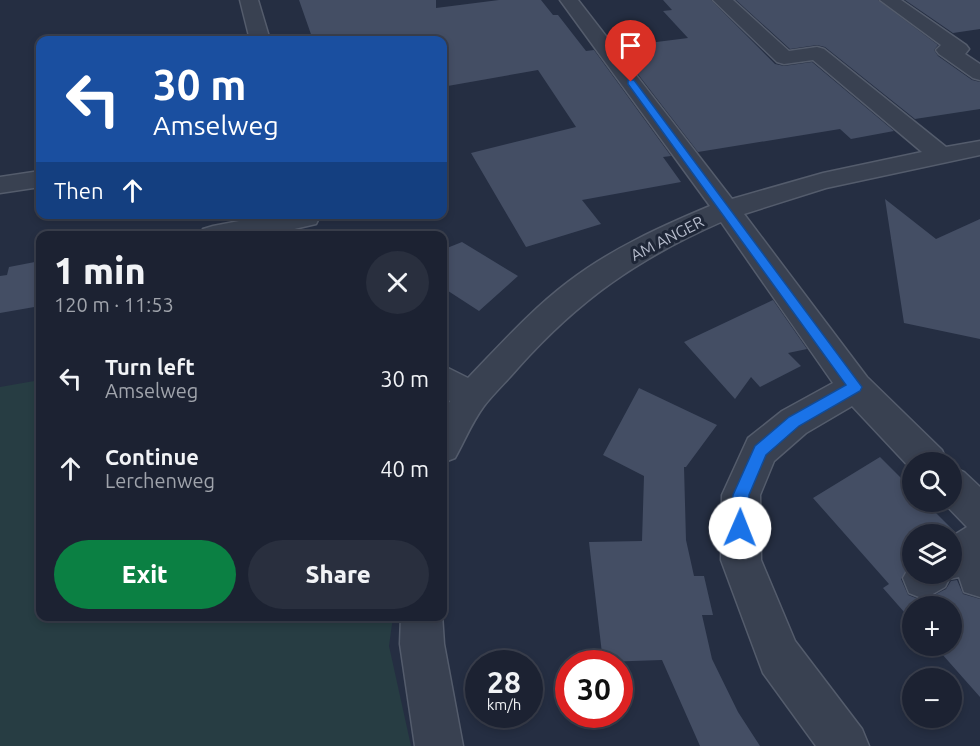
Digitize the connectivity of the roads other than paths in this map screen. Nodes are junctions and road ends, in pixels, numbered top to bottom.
1 (249, 0) edge
2 (569, 0) edge
3 (722, 0) edge
4 (889, 0) edge
5 (259, 36) edge
6 (980, 75) edge
7 (980, 148) edge
8 (941, 155) junction
9 (36, 180) edge
10 (0, 185) edge
11 (726, 208) junction
12 (308, 223) edge
13 (250, 231) edge
14 (447, 382) edge
15 (855, 387) junction
16 (471, 397) junction
17 (447, 438) edge
18 (919, 452) edge
19 (962, 495) edge
20 (980, 513) edge
21 (422, 621) edge
22 (439, 746) edge
23 (845, 746) edge

1 - 5 street
2 - 11 street
3 - 8 street
4 - 6 street
7 - 8 street, AM ANGER
8 - 11 street, AM ANGER
9 - 10 street
11 - 15 street
11 - 16 street, AM ANGER
12 - 13 street
14 - 16 street
15 - 18 street
15 - 23 street
16 - 17 street, AM ANGER
19 - 20 street
21 - 22 street

